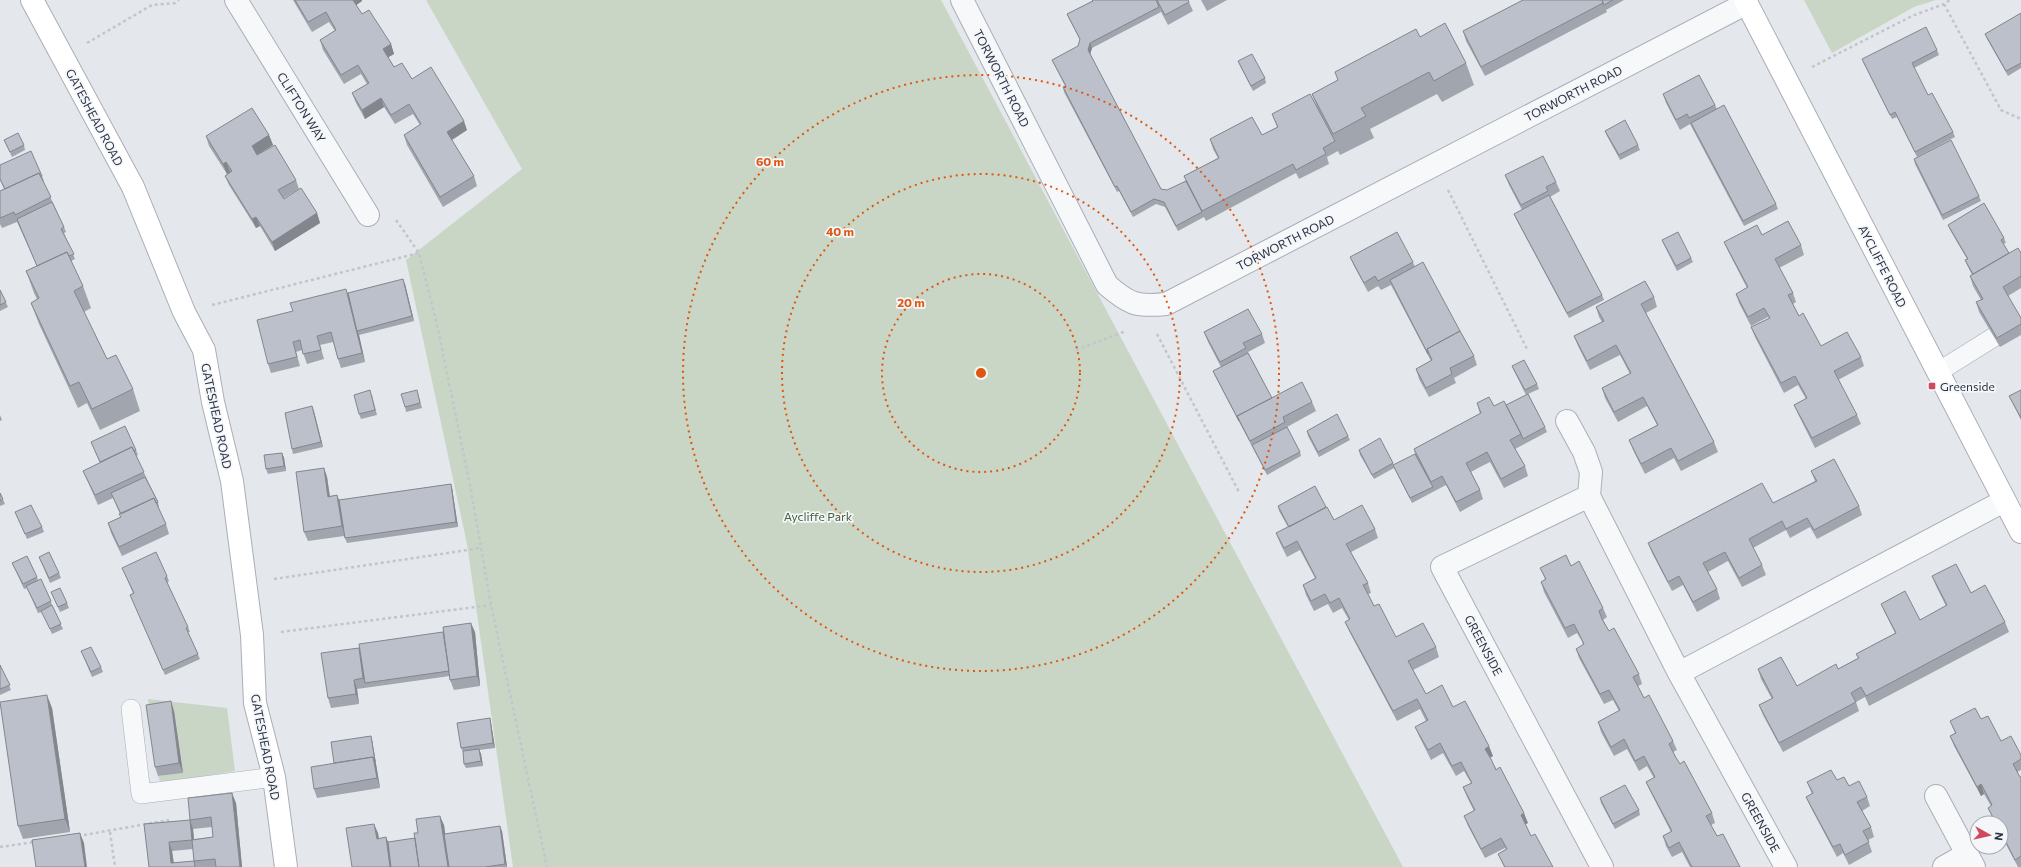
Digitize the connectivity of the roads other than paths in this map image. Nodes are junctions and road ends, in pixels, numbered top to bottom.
1 (32, 0) edge
2 (236, 0) edge
3 (962, 0) edge
4 (1746, 2) edge
5 (368, 215) dead end
6 (1994, 337) edge
7 (1938, 372) junction
8 (1567, 421) dead end
9 (1589, 496) junction
10 (2004, 501) junction
11 (2021, 532) edge
12 (1679, 673) junction
13 (131, 709) dead end
14 (274, 777) junction
15 (1936, 796) dead end
16 (1971, 861) edge
17 (286, 867) edge
18 (1602, 867) edge
19 (1786, 867) edge
20 (1944, 867) edge

1 - 14 street, GATESHEAD ROAD
2 - 5 street, CLIFTON WAY
3 - 4 street, TORWORTH ROAD
4 - 7 street, AYCLIFFE ROAD
6 - 7 lane
7 - 10 street, AYCLIFFE ROAD
8 - 9 street
9 - 12 street, GREENSIDE
9 - 18 street, GREENSIDE
10 - 11 street, AYCLIFFE ROAD
10 - 12 street
12 - 19 street, GREENSIDE
13 - 14 lane
14 - 17 street, GATESHEAD ROAD
15 - 16 street
16 - 20 street

